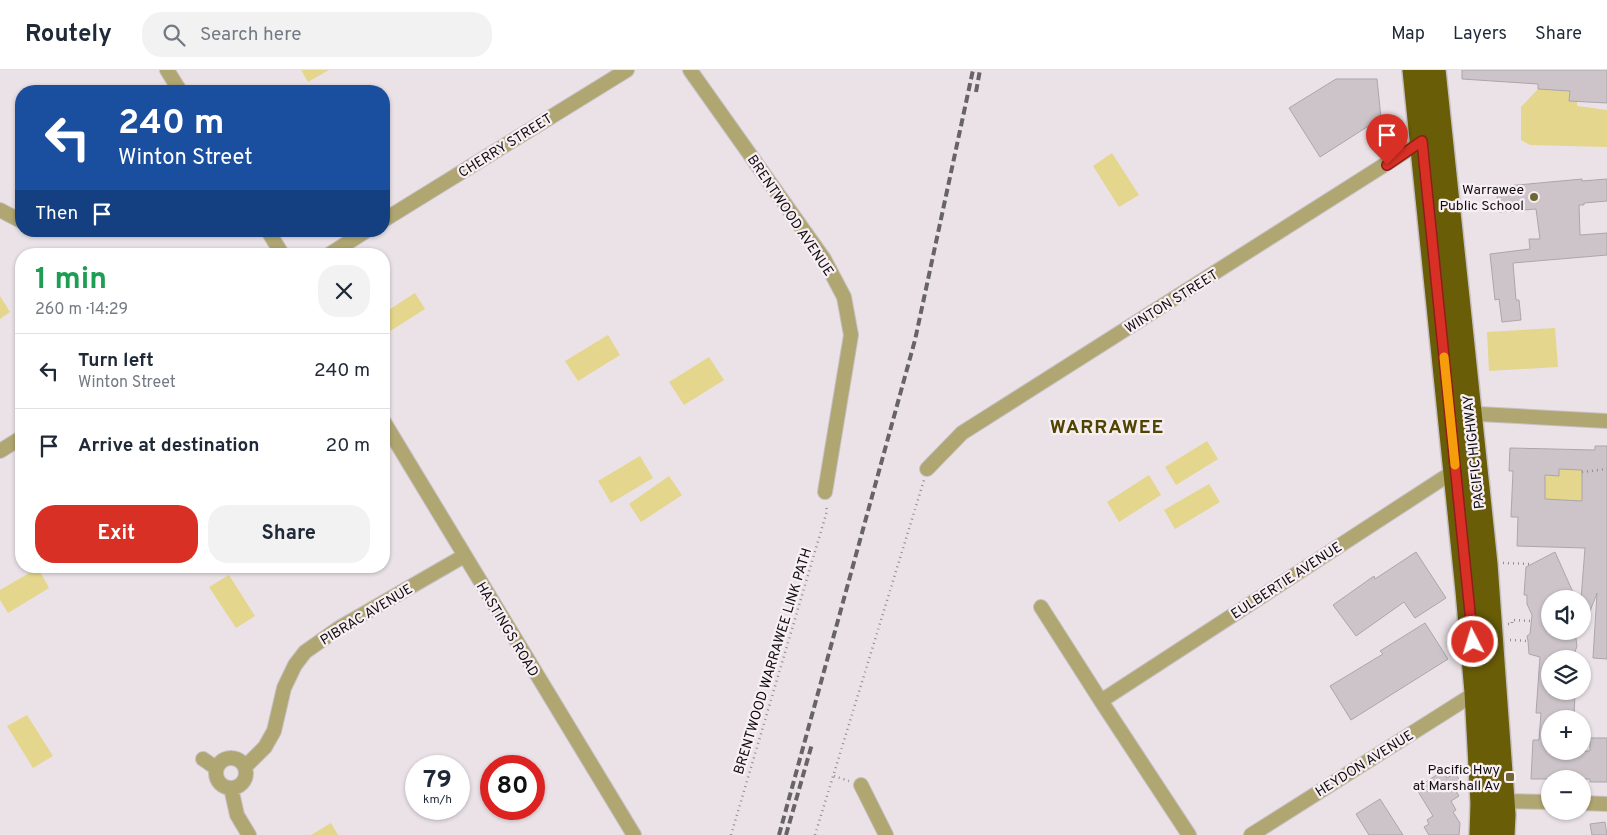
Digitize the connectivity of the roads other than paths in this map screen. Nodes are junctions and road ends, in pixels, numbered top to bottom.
1 (167, 70) edge
2 (627, 70) edge
3 (690, 70) edge
4 (1416, 70) edge
5 (1433, 70) edge
6 (176, 85) edge
7 (1422, 141) junction
8 (0, 210) edge
9 (390, 216) edge
10 (15, 218) edge
11 (272, 237) edge
12 (357, 237) edge
13 (278, 248) edge
14 (339, 248) edge
15 (1469, 415) junction
16 (1607, 421) edge
17 (390, 432) edge
18 (15, 442) edge
19 (0, 451) edge
20 (927, 469) road end
21 (1465, 469) junction
22 (825, 492) road end
23 (464, 556) junction
24 (1041, 607) dead end
25 (1477, 692) junction
26 (1102, 701) junction
27 (203, 759) dead end
28 (245, 767) junction
29 (216, 768) junction
30 (861, 785) dead end
31 (231, 788) junction
32 (1502, 801) junction
33 (1541, 802) edge
34 (1591, 803) edge
35 (1607, 804) edge
36 (249, 835) edge
37 (634, 835) edge
38 (886, 835) edge
39 (1189, 835) edge
40 (1250, 835) edge
41 (1482, 835) edge
42 (1502, 835) edge

1 - 6 street
2 - 9 street, CHERRY STREET
3 - 22 street, BRENTWOOD AVENUE
4 - 7 highway, PACIFIC HIGHWAY
5 - 15 highway, PACIFIC HIGHWAY
7 - 20 street, WINTON STREET
7 - 21 highway, PACIFIC HIGHWAY
8 - 10 street
11 - 13 street
12 - 14 street
15 - 16 street
15 - 21 highway, PACIFIC HIGHWAY
17 - 23 street, HASTINGS ROAD
18 - 19 street
21 - 25 highway, PACIFIC HIGHWAY
21 - 26 street, EULBERTIE AVENUE
21 - 32 highway, PACIFIC HIGHWAY
23 - 28 street, PIBRAC AVENUE
23 - 37 street, HASTINGS ROAD
24 - 26 street
25 - 40 street, HEYDON AVENUE
25 - 41 highway, PACIFIC HIGHWAY
26 - 39 street
27 - 29 street
28 - 29 street
28 - 31 street
29 - 31 street
30 - 38 street
31 - 36 street
32 - 33 street
32 - 42 highway, PACIFIC HIGHWAY
34 - 35 street

